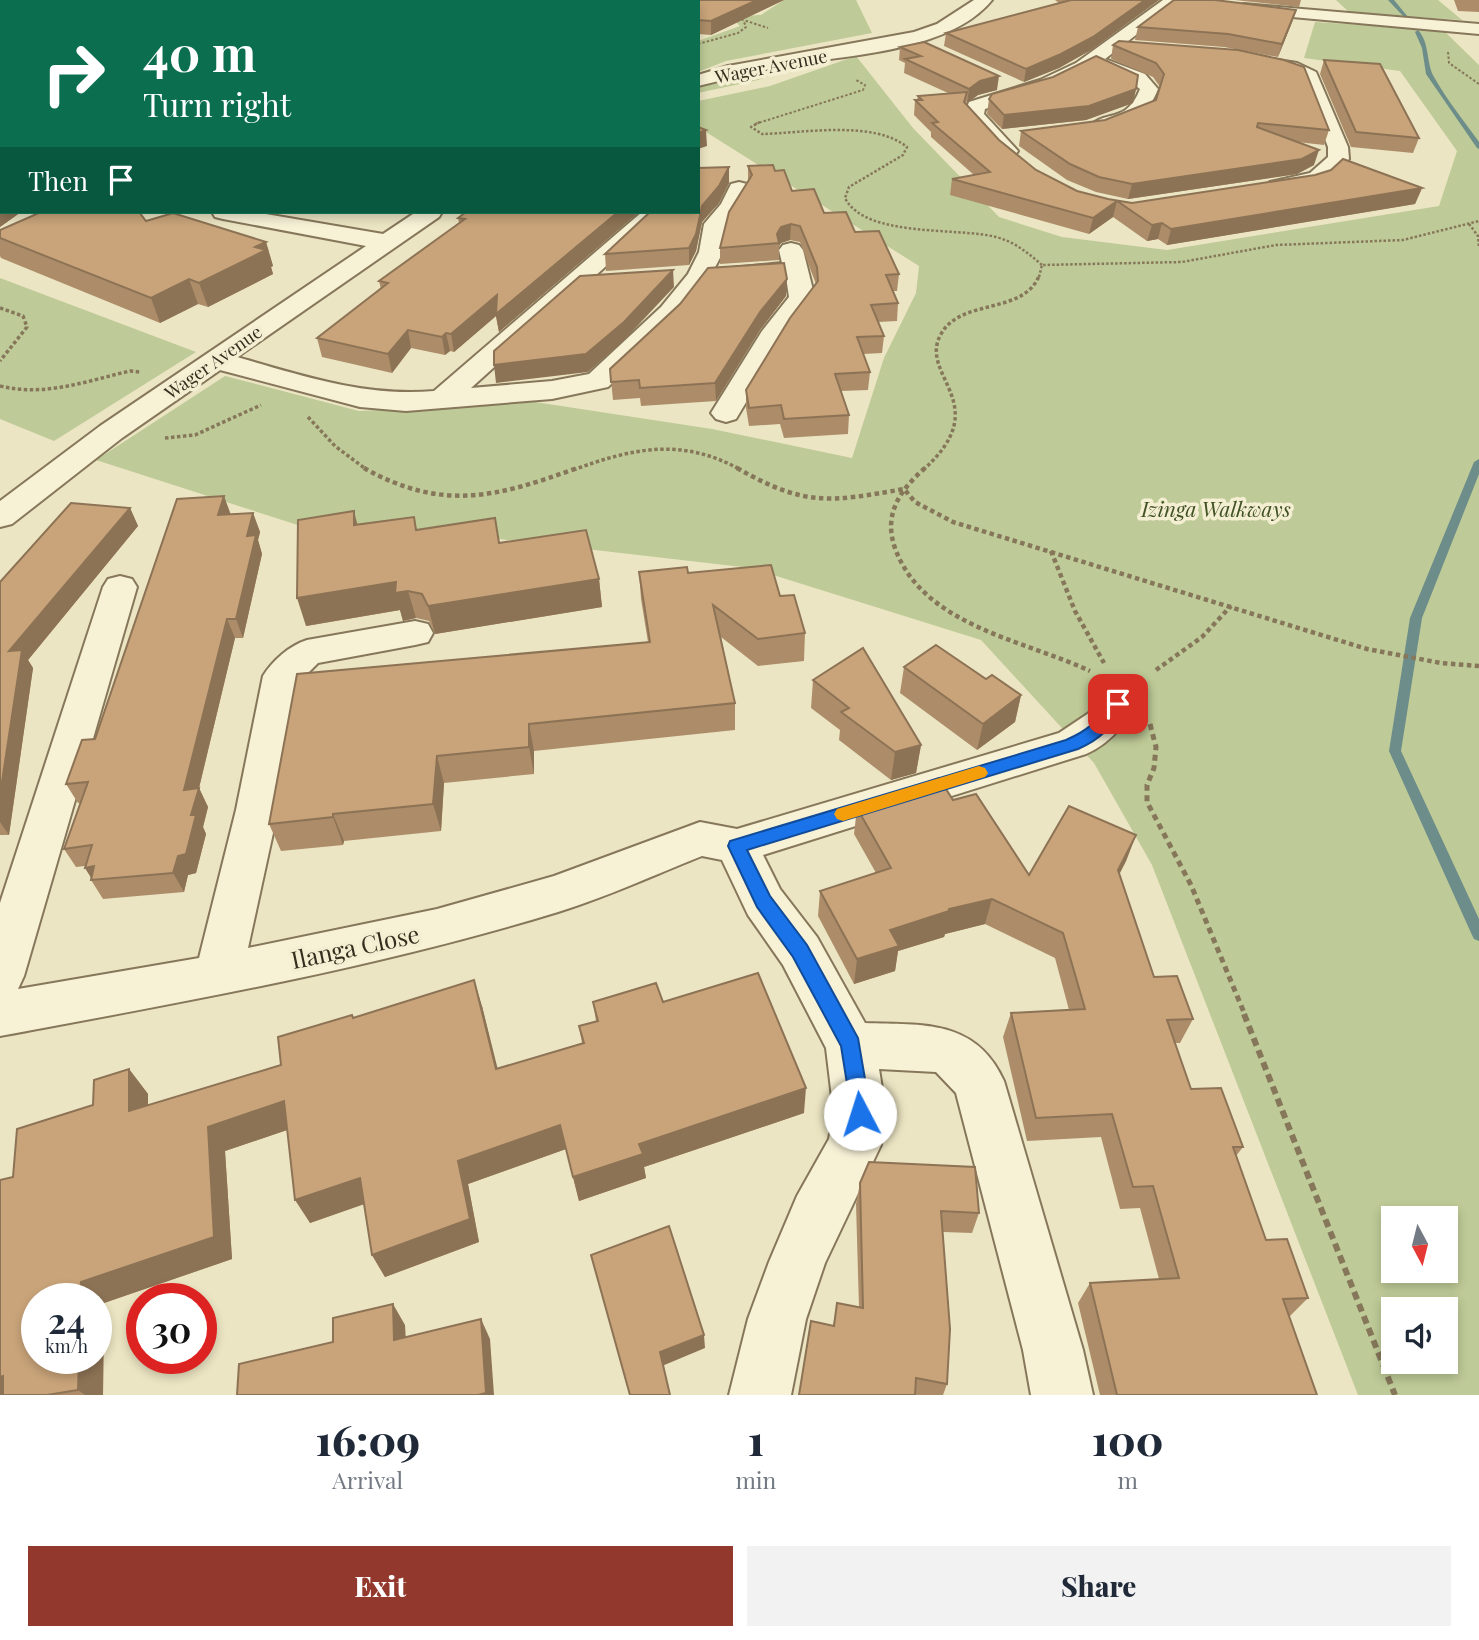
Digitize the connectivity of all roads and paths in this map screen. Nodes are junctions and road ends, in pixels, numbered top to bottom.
1 (984, 0) edge
2 (1177, 1) edge
3 (1226, 7) edge
4 (729, 16) edge
5 (743, 21) junction
6 (768, 28) dead end
7 (1479, 29) edge
8 (908, 39) junction
9 (700, 43) edge
10 (1110, 46) junction
11 (1136, 49) edge
12 (933, 51) edge
13 (844, 52) junction
14 (1092, 60) junction
15 (1238, 60) edge
16 (853, 79) dead end
17 (700, 80) edge
18 (996, 80) edge
19 (1021, 91) junction
20 (700, 96) edge
21 (1084, 129) edge
22 (1021, 136) edge
23 (996, 139) junction
24 (1021, 161) edge
25 (739, 189) dead end
26 (1261, 189) edge
27 (232, 214) edge
28 (428, 214) edge
29 (653, 214) edge
30 (1479, 221) edge
31 (1469, 224) junction
32 (387, 242) junction
33 (1479, 248) edge
34 (1042, 265) junction
35 (699, 276) junction
36 (672, 278) edge
37 (617, 281) edge
38 (576, 283) junction
39 (0, 307) edge
40 (216, 360) junction
41 (0, 361) edge
42 (142, 372) dead end
43 (0, 386) edge
44 (442, 400) junction
45 (267, 404) dead end
46 (299, 409) dead end
47 (726, 413) dead end
48 (111, 432) junction
49 (904, 489) junction
50 (0, 517) edge
51 (1051, 550) junction
52 (120, 587) dead end
53 (1231, 606) junction
54 (415, 633) dead end
55 (1479, 666) edge
56 (1125, 691) junction
57 (718, 842) junction
58 (218, 975) junction
59 (0, 976) edge
60 (0, 1014) edge
61 (851, 1045) junction
62 (760, 1395) edge
63 (1062, 1395) edge
64 (1395, 1395) edge

1 - 8 street, Wager Avenue
2 - 10 street
3 - 7 street
4 - 5 path
5 - 6 path
5 - 9 path
8 - 12 street
8 - 13 street, Wager Avenue
10 - 11 street
10 - 14 street
13 - 17 street, Wager Avenue
13 - 20 street, Wager Avenue
14 - 19 street
14 - 21 street
15 - 26 street
16 - 34 path
18 - 19 street
19 - 23 street
22 - 23 street
23 - 24 street
25 - 35 street
27 - 32 street
28 - 32 street, Wager Avenue
29 - 38 street
30 - 31 path
31 - 33 path
31 - 34 path
32 - 40 street, Wager Avenue
34 - 49 path
35 - 36 street
35 - 44 street
35 - 47 street
37 - 38 street
38 - 44 street
39 - 41 path
40 - 44 street
40 - 48 street, Wager Avenue
42 - 43 path
45 - 48 path
46 - 49 path
48 - 50 street, Wager Avenue
49 - 51 path
49 - 56 path
51 - 53 path
51 - 56 path
52 - 59 street
53 - 55 path
53 - 56 path
54 - 58 street
56 - 57 street, Ilanga Close
56 - 64 path
57 - 58 street, Ilanga Close
57 - 61 street
58 - 60 street, Ilanga Close
61 - 62 street
61 - 63 street

